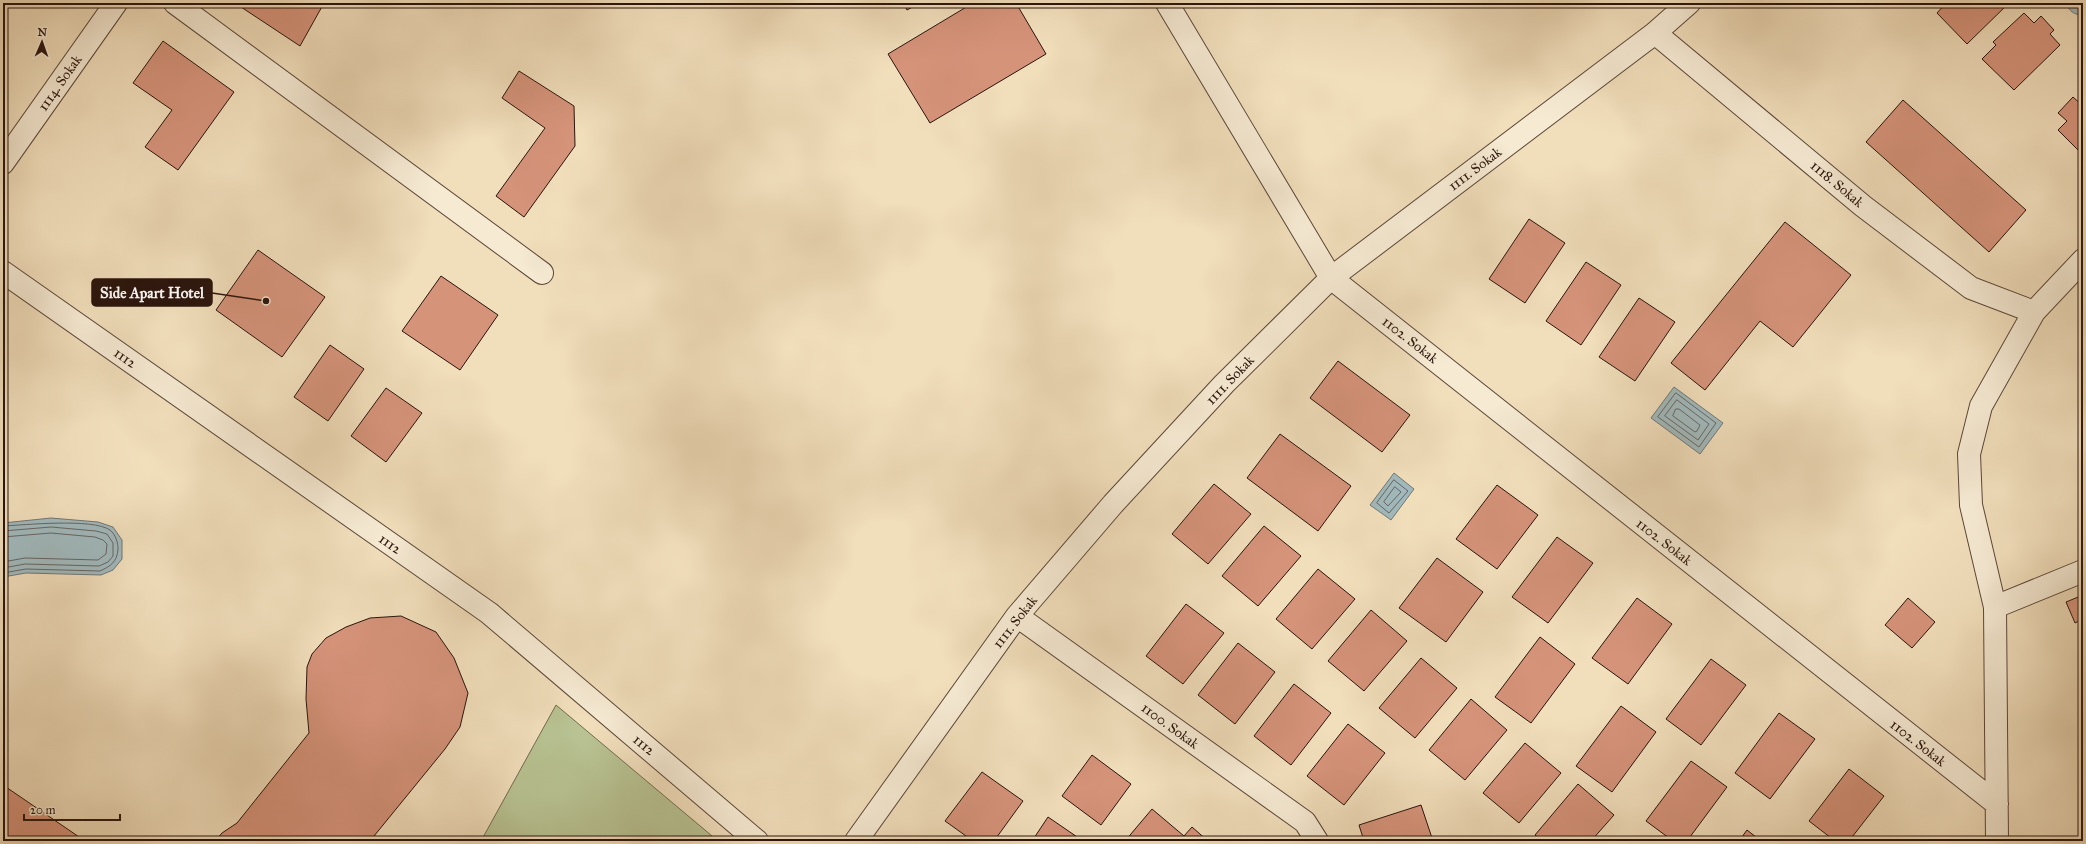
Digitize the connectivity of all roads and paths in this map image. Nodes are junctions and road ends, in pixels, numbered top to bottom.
1 (116, 3) edge
2 (175, 3) edge
3 (1168, 3) edge
4 (1689, 3) edge
5 (1655, 33) junction
6 (3, 163) edge
7 (2083, 260) edge
8 (3, 272) edge
9 (542, 273) dead end
10 (1332, 278) junction
11 (2034, 312) junction
12 (2083, 571) edge
13 (1995, 607) junction
14 (1017, 616) junction
15 (1997, 804) junction
16 (757, 841) edge
17 (856, 841) edge
18 (1317, 841) edge
19 (1997, 841) edge

1 - 6 street, 1114. Sokak
2 - 9 street
3 - 10 street
4 - 5 street, 1111. Sokak
5 - 10 street, 1111. Sokak
5 - 11 street, 1118. Sokak
7 - 11 street
8 - 16 street, 1112
10 - 14 street, 1111. Sokak
10 - 15 street, 1102. Sokak
11 - 13 street
12 - 13 street
13 - 15 street
14 - 17 street, 1111. Sokak
14 - 18 street, 1100. Sokak
15 - 19 street

